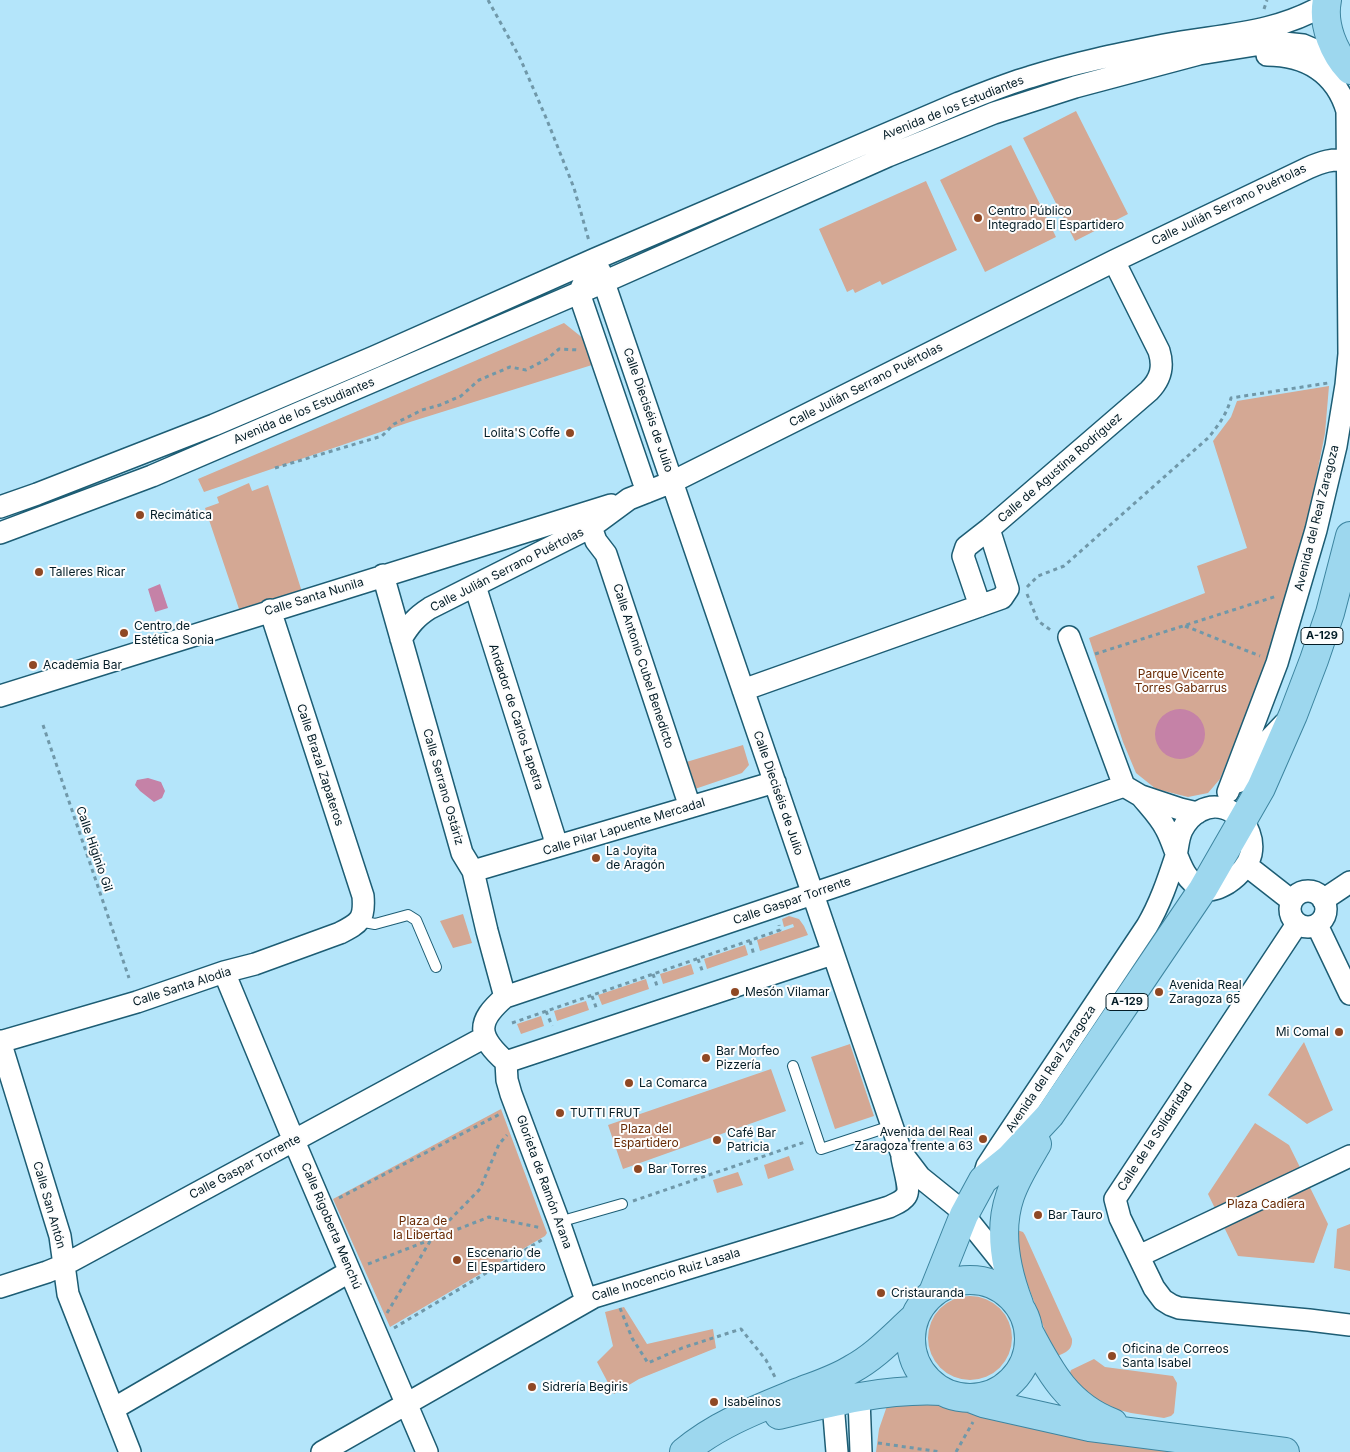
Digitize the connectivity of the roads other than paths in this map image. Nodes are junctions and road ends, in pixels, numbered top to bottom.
1 (1326, 2) edge
2 (1313, 65) joint
3 (1346, 66) edge
4 (1127, 73) junction
5 (1348, 161) junction
6 (595, 259) junction
7 (1114, 261) junction
8 (604, 282) junction
9 (579, 293) junction
10 (672, 482) junction
11 (638, 496) junction
12 (0, 507) edge
13 (591, 527) junction
14 (989, 529) junction
15 (0, 533) edge
16 (1350, 536) edge
17 (383, 575) junction
18 (475, 586) junction
19 (980, 606) junction
20 (270, 610) junction
21 (1069, 637) road end
22 (401, 639) junction
23 (743, 690) junction
24 (0, 696) edge
25 (1293, 715) junction
26 (775, 782) junction
27 (1133, 791) junction
28 (1228, 792) junction
29 (690, 807) junction
30 (1204, 809) junction
31 (1243, 820) junction
32 (554, 847) junction
33 (1177, 853) junction
34 (1246, 865) junction
35 (473, 871) junction
36 (1350, 882) edge
37 (1203, 889) junction
38 (813, 894) junction
39 (1323, 900) junction
40 (1292, 901) junction
41 (359, 921) junction
42 (1307, 924) junction
43 (832, 954) junction
44 (436, 967) dead end
45 (224, 972) junction
46 (1350, 994) edge
47 (505, 997) junction
48 (485, 1038) junction
49 (0, 1042) edge
50 (506, 1062) junction
51 (793, 1066) dead end
52 (1050, 1115) junction
53 (891, 1126) junction
54 (294, 1141) junction
55 (900, 1152) junction
56 (1350, 1156) edge
57 (983, 1180) junction
58 (622, 1204) road end
59 (964, 1216) junction
60 (553, 1229) junction
61 (1139, 1256) junction
62 (64, 1265) junction
63 (1008, 1270) junction
64 (351, 1272) road end
65 (0, 1287) edge
66 (934, 1290) junction
67 (586, 1300) junction
68 (1019, 1304) junction
69 (914, 1318) junction
70 (1350, 1325) edge
71 (1029, 1332) junction
72 (942, 1391) junction
73 (976, 1400) junction
74 (846, 1401) junction
75 (406, 1403) junction
76 (113, 1409) junction
77 (1135, 1432) junction
78 (869, 1448) edge
79 (130, 1452) edge
80 (322, 1452) edge
81 (427, 1452) edge
82 (684, 1452) edge
83 (695, 1452) edge
84 (836, 1452) edge
85 (1285, 1452) edge

1 - 3 main road
1 - 6 street, Avenida de los Estudiantes
2 - 4 street, Avenida de los Estudiantes
2 - 5 street, Avenida del Real Zaragoza
3 - 4 street, Avenida de los Estudiantes
4 - 8 street, Avenida de los Estudiantes
5 - 7 street, Calle Julián Serrano Puértolas
5 - 28 street, Avenida del Real Zaragoza
6 - 8 street
6 - 9 street
6 - 12 street, Avenida de los Estudiantes
7 - 10 street, Calle Julián Serrano Puértolas
7 - 14 street, Calle de Agustina Rodríguez
8 - 9 street, Avenida de los Estudiantes
8 - 10 street, Calle Dieciséis de Julio
9 - 11 street
9 - 15 street, Avenida de los Estudiantes
10 - 11 street, Calle Julián Serrano Puértolas
10 - 23 street, Calle Dieciséis de Julio
11 - 13 street, Calle Julián Serrano Puértolas
11 - 17 street, Calle Santa Nunila
13 - 18 street, Calle Julián Serrano Puértolas
13 - 29 street, Calle Antonio Cubel Benedicto
14 - 19 street
14 - 19 street, Calle de Agustina Rodríguez
16 - 25 main road, Avenida del Real Zaragoza / A-129
17 - 20 street, Calle Santa Nunila
17 - 22 street, Calle Serrano Ostáriz
18 - 22 street, Calle Julián Serrano Puértolas
18 - 32 street, Andador de Carlos Lapetra
19 - 23 street, Calle de Agustina Rodríguez
20 - 24 street, Calle Santa Nunila
20 - 41 street, Calle Brazal Zapateros
21 - 27 street
22 - 35 street, Calle Serrano Ostáriz
23 - 26 street, Calle Dieciséis de Julio
25 - 28 street, Avenida del Real Zaragoza
25 - 31 main road, Avenida del Real Zaragoza / A-129
26 - 29 street, Calle Pilar Lapuente Mercadal
26 - 38 street, Calle Dieciséis de Julio
27 - 30 street
27 - 33 street
27 - 38 street, Calle Gaspar Torrente
28 - 30 street, Avenida del Real Zaragoza
29 - 32 street, Calle Pilar Lapuente Mercadal
30 - 31 street
30 - 33 street, Avenida del Real Zaragoza
31 - 34 street
31 - 37 main road, Avenida del Real Zaragoza / A-129
32 - 35 street, Calle Pilar Lapuente Mercadal
33 - 37 street
33 - 57 street, Avenida del Real Zaragoza
34 - 37 street
34 - 40 street
35 - 47 street, Calle Serrano Ostáriz
36 - 39 street
37 - 52 main road, Avenida del Real Zaragoza / A-129
38 - 43 street, Calle Dieciséis de Julio
38 - 47 street, Calle Gaspar Torrente
39 - 40 street
39 - 42 street
40 - 42 street
41 - 44 lane
41 - 45 street, Calle Santa Alodia
42 - 46 street
42 - 61 street, Calle de la Solidaridad
43 - 50 street
43 - 53 street, Calle Dieciséis de Julio
45 - 49 street, Calle Santa Alodia
45 - 54 street, Calle Rigoberta Menchú
47 - 48 street, Calle Gaspar Torrente
48 - 50 street
48 - 54 street, Calle Gaspar Torrente
49 - 62 street, Calle San Antón
50 - 60 street, Glorieta de Ramón Arana
51 - 53 lane
52 - 57 main road, Avenida del Real Zaragoza / A-129
52 - 63 main road, Avenida del Real Zaragoza / A-129
53 - 55 street, Calle Dieciséis de Julio
54 - 62 street, Calle Gaspar Torrente
54 - 75 street, Calle Rigoberta Menchú
55 - 59 street, Calle Dieciséis de Julio
55 - 67 street, Calle Inocencio Ruiz Lasala
56 - 61 street
57 - 59 main road, Avenida del Real Zaragoza / A-129
58 - 60 lane
59 - 63 street, Calle Dieciséis de Julio
59 - 66 main road, Avenida del Real Zaragoza / A-129
60 - 67 street, Glorieta de Ramón Arana
61 - 70 street, Calle de la Solidaridad
62 - 65 street, Calle Gaspar Torrente
62 - 76 street, Calle San Antón
63 - 68 main road, Avenida del Real Zaragoza / A-129
64 - 76 street
66 - 68 main road
66 - 69 main road
67 - 75 street, Calle Inocencio Ruiz Lasala
68 - 71 main road
69 - 72 main road
69 - 82 main road
71 - 73 main road
71 - 77 main road
72 - 73 main road
72 - 74 main road
73 - 77 main road
74 - 78 street
74 - 83 main road
74 - 84 street
75 - 80 street, Calle Inocencio Ruiz Lasala
75 - 81 street, Calle Rigoberta Menchú
76 - 79 street, Calle San Antón
77 - 85 main road

